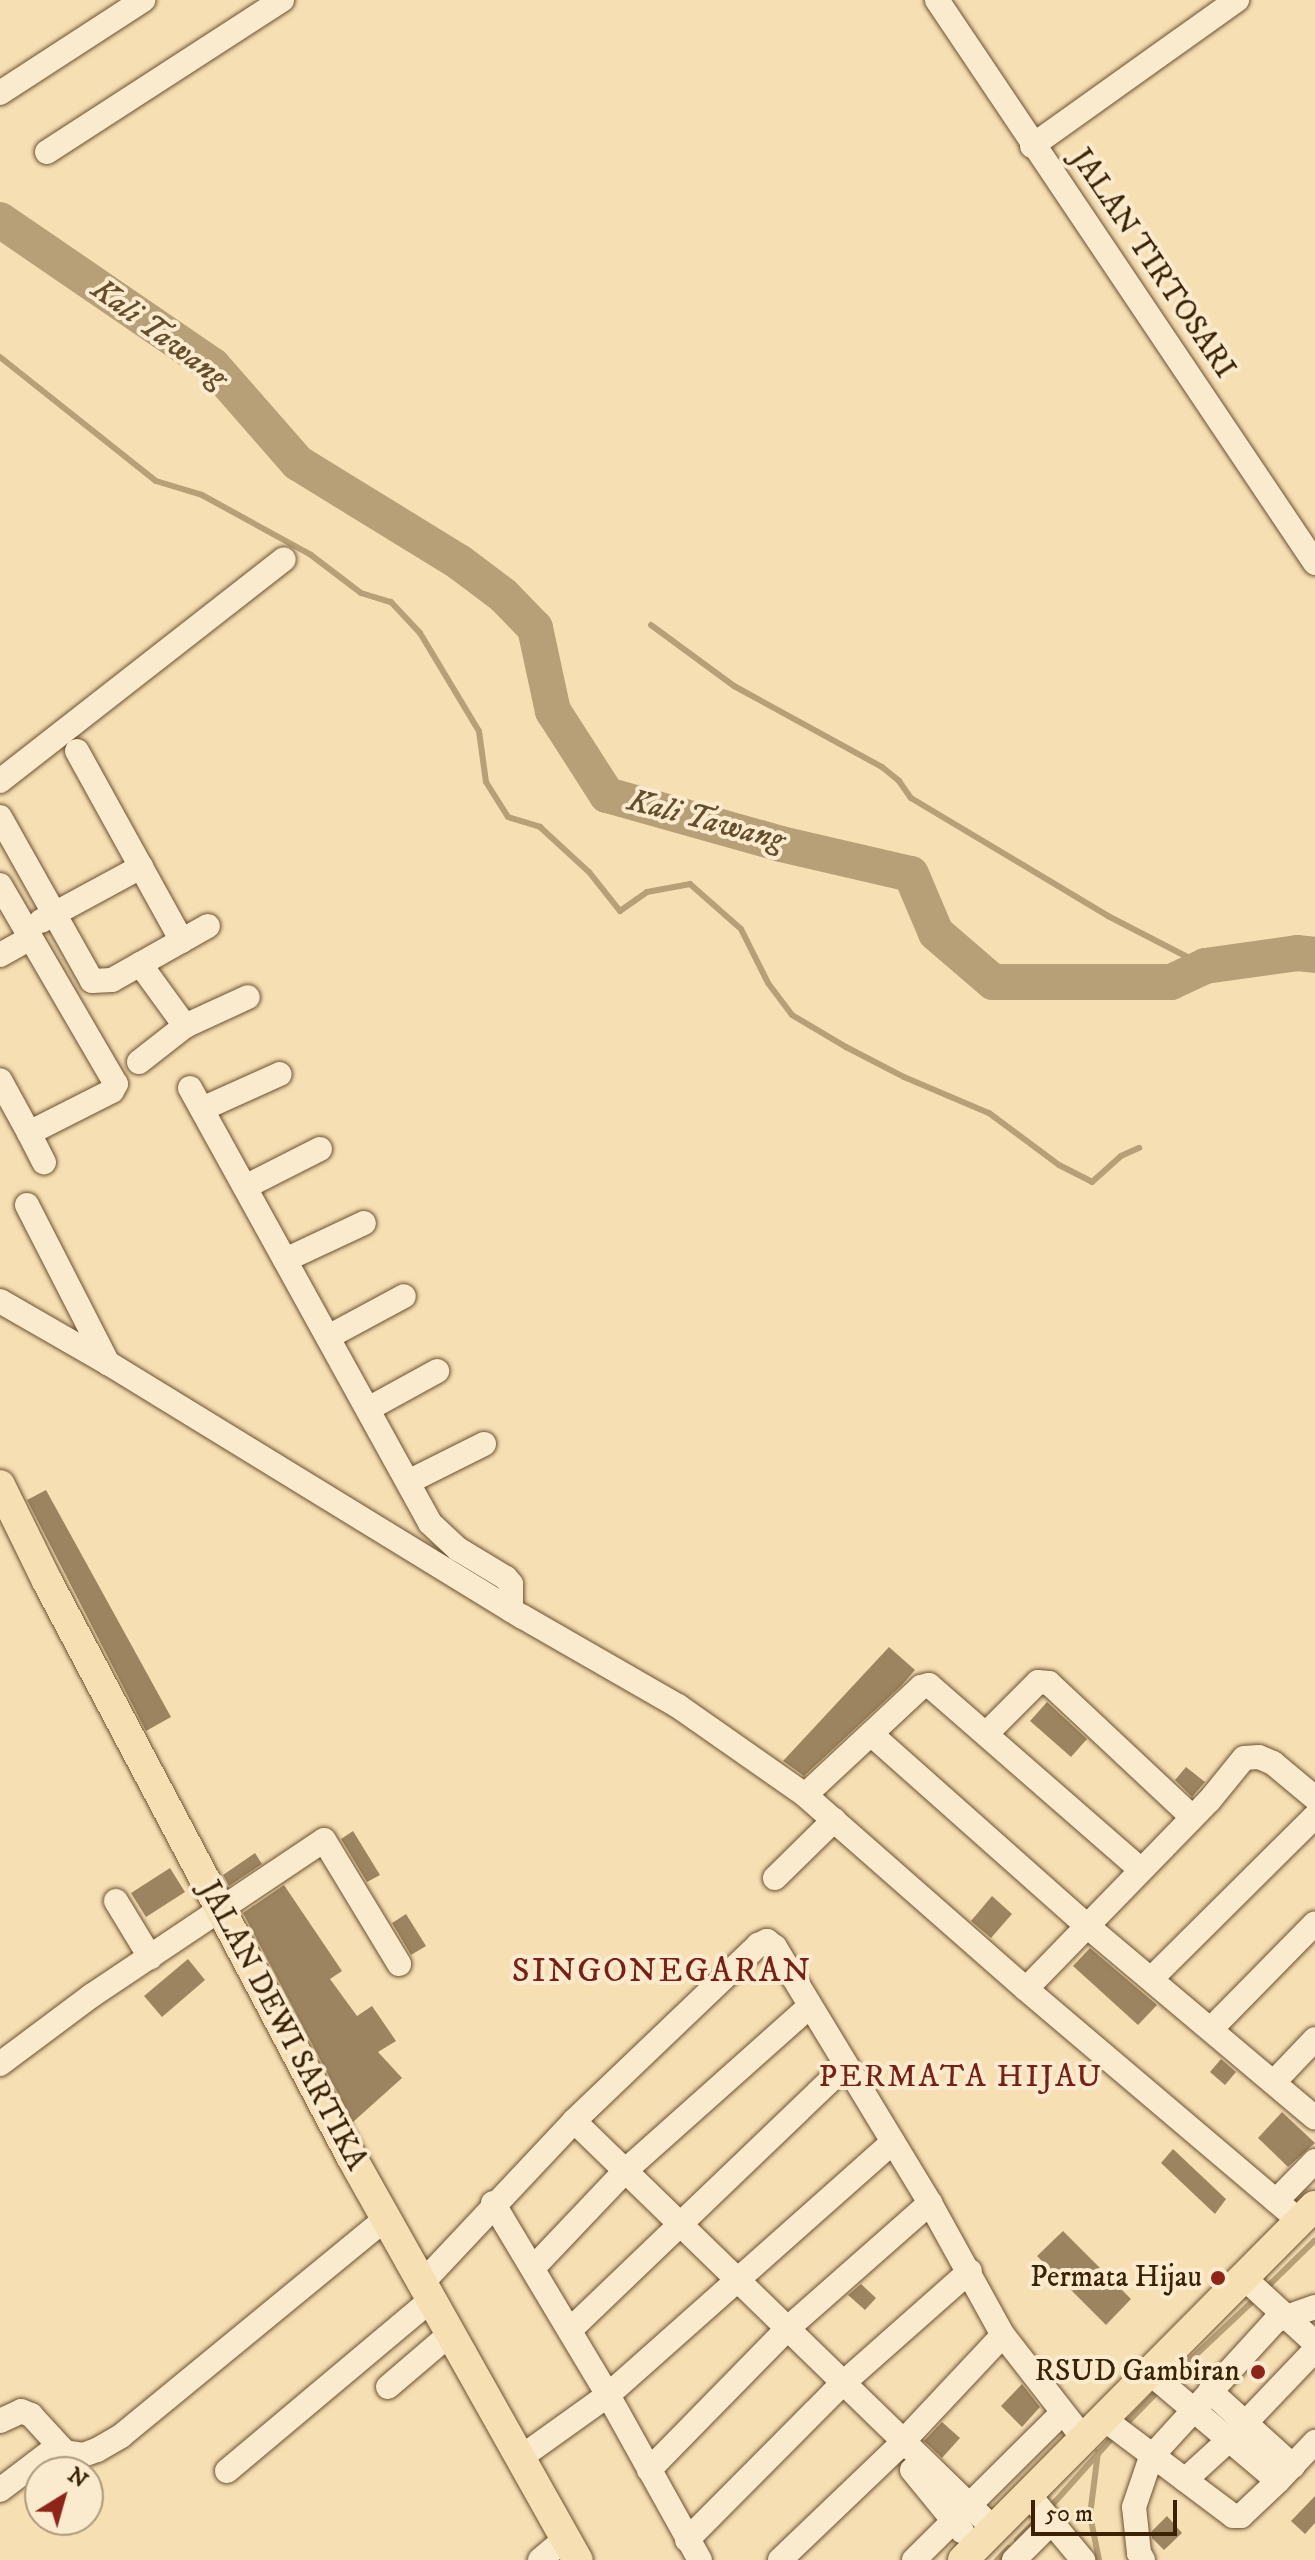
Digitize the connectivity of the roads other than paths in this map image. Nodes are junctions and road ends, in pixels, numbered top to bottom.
1 (143, 0) edge
2 (282, 0) edge
3 (937, 0) edge
4 (1237, 0) edge
5 (0, 93) edge
6 (1032, 146) junction
7 (47, 152) dead end
8 (284, 559) dead end
9 (1315, 563) edge
10 (77, 751) dead end
11 (0, 781) edge
12 (0, 817) edge
13 (141, 867) junction
14 (0, 885) edge
15 (56, 913) junction
16 (208, 926) dead end
17 (29, 933) junction
18 (182, 941) junction
19 (0, 955) edge
20 (140, 964) junction
21 (248, 997) dead end
22 (185, 1026) junction
23 (139, 1062) dead end
24 (280, 1074) dead end
25 (0, 1080) edge
26 (29, 1133) junction
27 (320, 1149) dead end
28 (44, 1162) dead end
29 (245, 1187) junction
30 (27, 1205) dead end
31 (364, 1223) dead end
32 (285, 1260) junction
33 (404, 1296) dead end
34 (0, 1301) edge
35 (328, 1337) junction
36 (108, 1363) junction
37 (437, 1371) dead end
38 (368, 1409) junction
39 (484, 1444) dead end
40 (408, 1482) junction
41 (0, 1485) edge
42 (511, 1610) junction
43 (987, 1733) junction
44 (871, 1734) junction
45 (805, 1795) junction
46 (1315, 1798) edge
47 (1315, 1816) edge
48 (1192, 1817) junction
49 (834, 1820) junction
50 (1140, 1869) junction
51 (775, 1878) dead end
52 (116, 1901) dead end
53 (220, 1910) junction
54 (1315, 1923) edge
55 (1086, 1925) junction
56 (150, 1957) junction
57 (399, 1964) dead end
58 (1152, 1978) junction
59 (1026, 1989) junction
60 (809, 2007) junction
61 (1211, 2029) junction
62 (1315, 2039) edge
63 (0, 2064) edge
64 (845, 2066) junction
65 (1274, 2082) junction
66 (1315, 2118) edge
67 (574, 2121) junction
68 (893, 2142) junction
69 (1315, 2161) edge
70 (626, 2170) junction
71 (1276, 2201) junction
72 (493, 2203) junction
73 (930, 2203) junction
74 (1307, 2213) edge
75 (385, 2219) junction
76 (680, 2222) junction
77 (533, 2268) junction
78 (970, 2271) junction
79 (737, 2278) junction
80 (1256, 2287) junction
81 (426, 2291) junction
82 (1315, 2307) edge
83 (1288, 2315) junction
84 (787, 2329) junction
85 (570, 2330) junction
86 (450, 2334) junction
87 (1003, 2335) junction
88 (1315, 2343) edge
89 (1315, 2350) edge
90 (1163, 2384) junction
91 (841, 2385) junction
92 (388, 2387) dead end
93 (1210, 2391) junction
94 (608, 2395) junction
95 (1196, 2411) junction
96 (1061, 2414) junction
97 (0, 2421) edge
98 (1094, 2429) junction
99 (1238, 2430) junction
100 (896, 2442) junction
101 (1315, 2442) edge
102 (58, 2446) junction
103 (1151, 2457) junction
104 (520, 2458) junction
105 (649, 2470) junction
106 (227, 2471) dead end
107 (1285, 2473) junction
108 (1185, 2480) junction
109 (0, 2490) edge
110 (1029, 2495) junction
111 (960, 2514) junction
112 (1051, 2523) junction
113 (979, 2545) edge
114 (572, 2549) edge
115 (693, 2550) edge
116 (540, 2560) edge
117 (780, 2560) edge
118 (914, 2560) edge
119 (1014, 2560) edge
120 (1083, 2560) edge
121 (1143, 2560) edge

1 - 5 street
2 - 7 street
3 - 6 street, JALAN TIRTOSARI
4 - 6 street
6 - 9 street, JALAN TIRTOSARI
8 - 11 street
10 - 13 street
12 - 15 street
13 - 15 street
13 - 18 street
14 - 17 street
15 - 17 street
15 - 20 street
16 - 18 street
17 - 19 street
17 - 26 street
18 - 20 street
20 - 22 street
21 - 22 street
22 - 23 street
24 - 29 street
25 - 26 street
26 - 28 street
27 - 29 street
29 - 32 street
30 - 36 street
31 - 32 street
32 - 35 street
33 - 35 street
34 - 36 street
35 - 38 street
36 - 42 street
37 - 38 street
38 - 40 street
39 - 40 street
40 - 42 street
41 - 53 main road, JALAN DEWI SARTIKA
42 - 45 street
43 - 44 street
43 - 48 street
43 - 50 street
44 - 45 street
44 - 55 street
45 - 49 street
46 - 48 street
47 - 58 street
48 - 50 street
49 - 51 street
49 - 59 street
50 - 55 street
52 - 56 street
53 - 56 street
53 - 57 street
53 - 75 main road, JALAN DEWI SARTIKA
54 - 61 street
55 - 58 street
55 - 59 street
56 - 63 street
58 - 61 street
59 - 71 street
60 - 64 street
60 - 67 street
60 - 70 street
61 - 65 street
62 - 65 street
64 - 68 street
64 - 76 street
65 - 66 street
67 - 70 street
67 - 72 street
68 - 73 street
68 - 79 street
69 - 71 street
70 - 76 street
70 - 77 street
71 - 74 street
72 - 77 street
72 - 81 street
73 - 78 street
73 - 84 street
74 - 80 main road
75 - 81 main road, JALAN DEWI SARTIKA
75 - 102 street
76 - 79 street
76 - 85 street
77 - 85 street
78 - 87 street
78 - 91 street
79 - 84 street
79 - 94 street
80 - 83 street
80 - 90 main road
81 - 86 main road, JALAN DEWI SARTIKA
81 - 106 street
82 - 83 street
83 - 88 street
83 - 93 street
84 - 91 street
84 - 105 street
85 - 94 street
86 - 92 street
86 - 104 main road, JALAN DEWI SARTIKA
87 - 96 street
87 - 100 street
89 - 99 street
90 - 95 street
90 - 98 main road
91 - 100 street
91 - 115 street
93 - 95 street
93 - 99 street
94 - 104 street
94 - 105 street
95 - 99 street
95 - 103 street
96 - 98 street
96 - 111 street
97 - 102 street
98 - 103 street
98 - 110 main road
99 - 107 street
99 - 108 street
100 - 111 street
100 - 117 street
101 - 107 street
102 - 109 street
103 - 108 street
103 - 121 street
104 - 114 main road, JALAN DEWI SARTIKA
105 - 115 street
107 - 108 street
110 - 112 street
110 - 113 main road
111 - 113 street
111 - 118 street
112 - 119 street
112 - 120 street
114 - 116 street

